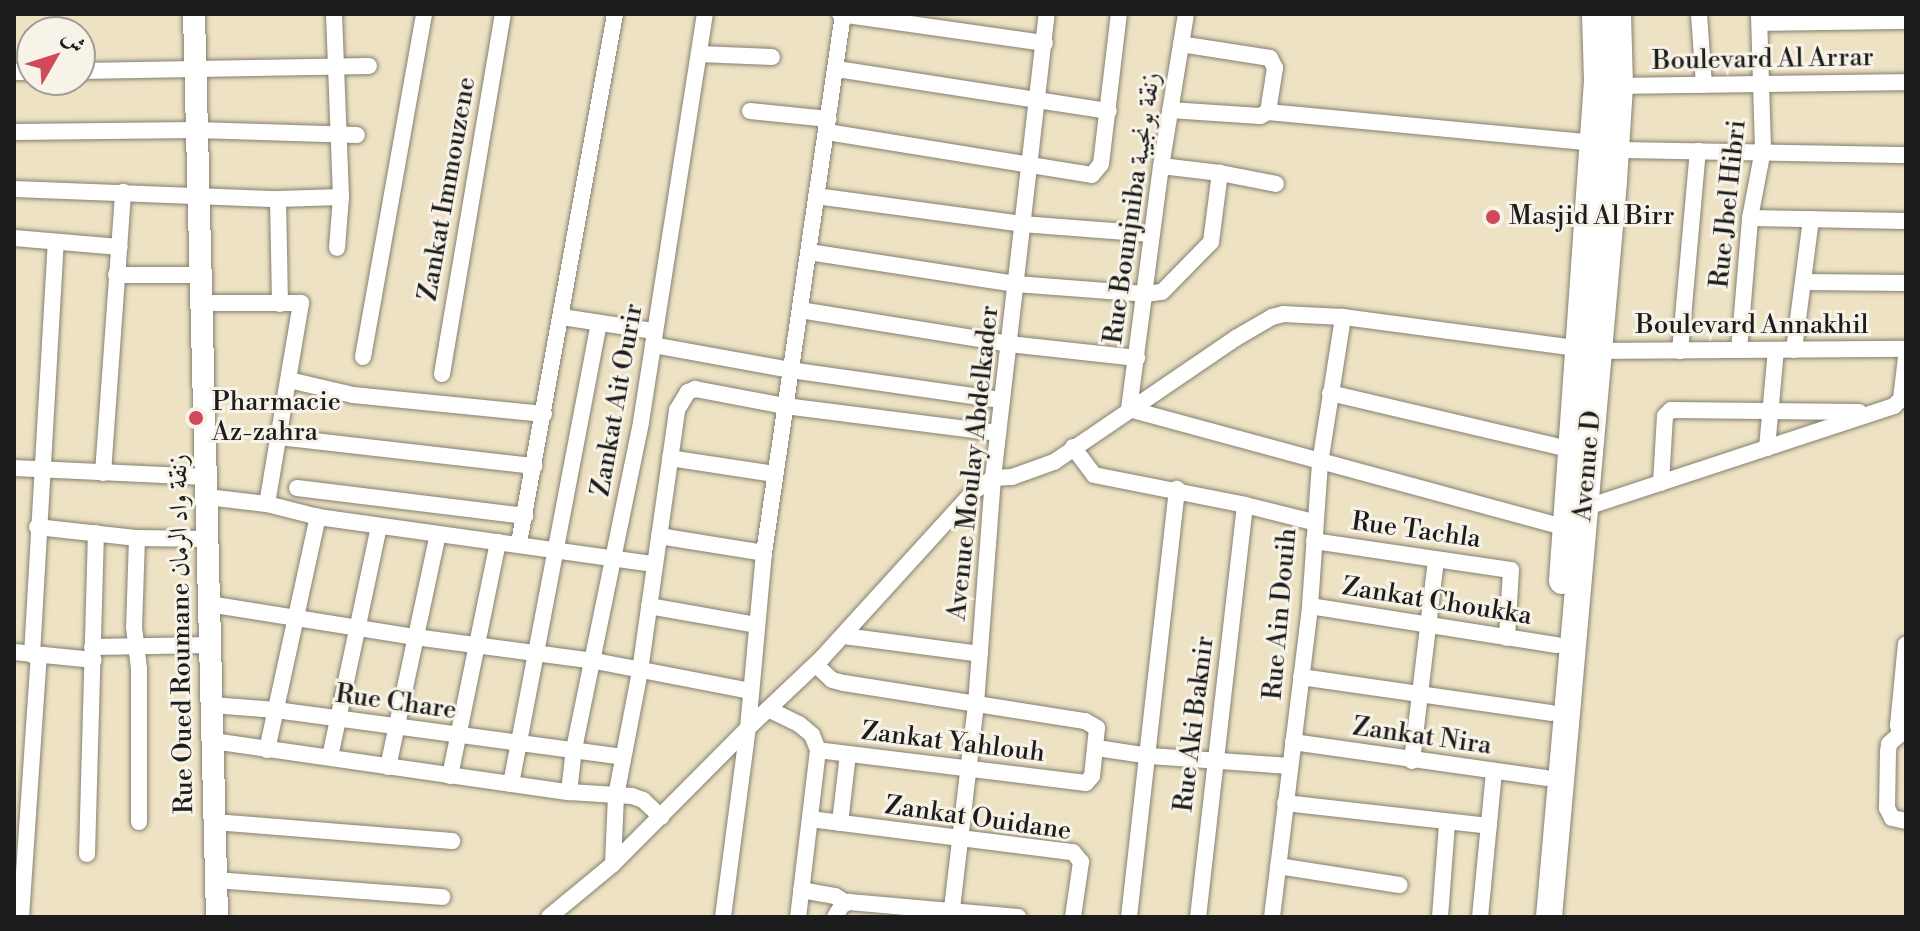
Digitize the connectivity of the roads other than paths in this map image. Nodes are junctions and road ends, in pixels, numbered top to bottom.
1 (194, 14) edge
2 (334, 14) edge
3 (424, 14) edge
4 (503, 14) edge
5 (615, 14) edge
6 (705, 14) edge
7 (842, 14) edge
8 (1047, 14) edge
9 (1119, 14) edge
10 (1186, 14) edge
11 (1595, 14) edge
12 (1618, 14) edge
13 (1699, 14) edge
14 (1759, 19) edge
15 (1906, 21) edge
16 (1045, 43) junction
17 (1181, 44) junction
18 (699, 54) junction
19 (772, 57) dead end
20 (369, 66) dead end
21 (335, 67) junction
22 (196, 69) junction
23 (837, 69) junction
24 (96, 71) edge
25 (1906, 82) edge
26 (1763, 84) junction
27 (1704, 85) junction
28 (1620, 86) junction
29 (1038, 100) junction
30 (1170, 110) junction
31 (750, 111) dead end
32 (1109, 111) junction
33 (1268, 112) junction
34 (828, 125) junction
35 (197, 130) junction
36 (14, 132) edge
37 (339, 134) junction
38 (357, 135) dead end
39 (1604, 147) junction
40 (1763, 150) junction
41 (1698, 151) junction
42 (1906, 155) edge
43 (1029, 165) junction
44 (1161, 166) junction
45 (1220, 173) junction
46 (1276, 184) dead end
47 (14, 189) edge
48 (123, 192) junction
49 (199, 196) junction
50 (816, 196) junction
51 (341, 197) junction
52 (278, 199) junction
53 (1750, 218) junction
54 (1811, 219) junction
55 (1906, 221) edge
56 (1022, 224) junction
57 (1152, 234) junction
58 (14, 238) edge
59 (56, 243) junction
60 (120, 247) junction
61 (337, 248) dead end
62 (809, 252) junction
63 (116, 275) junction
64 (201, 275) junction
65 (1804, 282) junction
66 (1906, 283) edge
67 (1016, 284) junction
68 (1145, 294) junction
69 (202, 303) junction
70 (280, 304) junction
71 (800, 310) junction
72 (562, 317) junction
73 (1343, 317) junction
74 (599, 323) junction
75 (654, 338) junction
76 (1009, 344) junction
77 (1588, 349) junction
78 (1906, 349) edge
79 (1739, 350) junction
80 (1776, 350) junction
81 (1794, 350) junction
82 (1680, 351) junction
83 (363, 357) dead end
84 (1906, 357) edge
85 (1137, 358) junction
86 (790, 370) junction
87 (442, 374) dead end
88 (289, 380) junction
89 (1330, 393) junction
90 (1002, 400) junction
91 (785, 406) junction
92 (1129, 409) junction
93 (1771, 410) junction
94 (1868, 412) junction
95 (544, 414) junction
96 (998, 433) junction
97 (279, 437) junction
98 (1073, 447) junction
99 (1767, 448) junction
100 (1569, 449) junction
101 (670, 458) junction
102 (1320, 463) junction
103 (534, 466) junction
104 (14, 468) edge
105 (41, 470) junction
106 (103, 473) junction
107 (775, 474) junction
108 (993, 478) junction
109 (1661, 483) junction
110 (206, 487) junction
111 (297, 488) dead end
112 (1177, 489) junction
113 (267, 504) junction
114 (1245, 505) junction
115 (1584, 508) junction
116 (525, 516) junction
117 (318, 517) junction
118 (1313, 522) junction
119 (379, 526) junction
120 (37, 527) junction
121 (1563, 527) junction
122 (96, 533) junction
123 (438, 534) junction
124 (659, 536) junction
125 (137, 538) junction
126 (208, 539) junction
127 (1314, 541) junction
128 (498, 542) junction
129 (519, 543) junction
130 (557, 548) junction
131 (764, 553) junction
132 (615, 556) junction
133 (1436, 559) junction
134 (654, 564) junction
135 (209, 604) junction
136 (649, 606) junction
137 (1310, 606) junction
138 (294, 618) junction
139 (757, 625) junction
140 (1428, 627) junction
141 (358, 628) junction
142 (844, 636) junction
143 (415, 637) junction
144 (1507, 638) junction
145 (476, 644) junction
146 (1906, 644) edge
147 (210, 645) junction
148 (1557, 645) junction
149 (137, 648) junction
150 (14, 652) edge
151 (93, 653) junction
152 (537, 654) junction
153 (980, 654) junction
154 (36, 655) junction
155 (595, 661) junction
156 (816, 665) junction
157 (640, 671) junction
158 (1301, 677) junction
159 (1904, 682) edge
160 (751, 691) junction
161 (1420, 694) junction
162 (976, 704) junction
163 (212, 705) junction
164 (768, 709) junction
165 (276, 710) junction
166 (1550, 713) junction
167 (336, 719) junction
168 (748, 728) junction
169 (396, 729) junction
170 (1903, 735) edge
171 (458, 737) junction
172 (213, 741) junction
173 (1293, 742) junction
174 (519, 745) junction
175 (1097, 748) junction
176 (574, 749) junction
177 (267, 750) junction
178 (818, 750) junction
179 (848, 754) junction
180 (1150, 756) junction
181 (330, 757) junction
182 (623, 757) junction
183 (1214, 759) junction
184 (1412, 761) junction
185 (1290, 766) junction
186 (388, 767) junction
187 (969, 770) junction
188 (1494, 771) junction
189 (450, 776) junction
190 (1545, 778) junction
191 (511, 784) junction
192 (569, 792) junction
193 (616, 796) junction
194 (1285, 803) junction
195 (661, 817) junction
196 (810, 819) junction
197 (1906, 821) edge
198 (139, 822) dead end
199 (215, 822) junction
200 (840, 823) junction
201 (1447, 823) junction
202 (1489, 826) junction
203 (961, 840) junction
204 (452, 841) dead end
205 (87, 854) dead end
206 (613, 864) junction
207 (1278, 866) junction
208 (216, 880) junction
209 (1400, 885) dead end
210 (801, 890) junction
211 (442, 897) dead end
212 (846, 903) junction
213 (951, 914) edge
214 (21, 917) edge
215 (217, 917) edge
216 (549, 917) edge
217 (723, 917) edge
218 (798, 917) edge
219 (835, 917) edge
220 (1018, 917) edge
221 (1073, 917) edge
222 (1129, 917) edge
223 (1198, 917) edge
224 (1272, 917) edge
225 (1440, 917) edge
226 (1480, 917) edge
227 (1531, 917) edge
228 (1549, 917) edge

1 - 22 street, Rue Oued Roumane زنقة واد الرمان
2 - 21 street
3 - 83 street
4 - 87 street, Zankat Immouzene
5 - 72 street
6 - 18 street, Zankat Ait Ourir
7 - 16 street
7 - 23 street
8 - 16 street, Avenue Moulay Abdelkader
9 - 32 street
10 - 17 street, Rue Bounjniba زنقة بونجيبة
11 - 39 main road, Avenue D
12 - 28 main road, Avenue D
13 - 27 street
14 - 15 street
14 - 26 street, Rue Jbel Hibri
16 - 29 street, Avenue Moulay Abdelkader
17 - 30 street, Rue Bounjniba زنقة بونجيبة
17 - 33 street
18 - 19 street
18 - 75 street, Zankat Ait Ourir
20 - 21 street
21 - 22 street
21 - 37 street
22 - 24 street
22 - 35 street, Rue Oued Roumane زنقة واد الرمان
23 - 29 street
23 - 34 street
25 - 26 street, Boulevard Al Arrar
26 - 27 street, Boulevard Al Arrar
26 - 40 street, Rue Jbel Hibri
27 - 28 street, Boulevard Al Arrar
28 - 39 main road, Avenue D
29 - 32 street
29 - 43 street, Avenue Moulay Abdelkader
30 - 33 street
30 - 44 street, Rue Bounjniba زنقة بونجيبة
31 - 34 street
32 - 43 street
33 - 39 street
34 - 43 street
34 - 50 street
35 - 36 street
35 - 37 street
35 - 49 street, Rue Oued Roumane زنقة واد الرمان
37 - 38 street
37 - 51 street
39 - 41 street
39 - 77 main road, Avenue D
40 - 41 street
40 - 42 street
40 - 53 street, Rue Jbel Hibri
41 - 82 street
43 - 56 street, Avenue Moulay Abdelkader
44 - 45 street
44 - 57 street, Rue Bounjniba زنقة بونجيبة
45 - 46 street
45 - 68 street
47 - 48 street
48 - 49 street
48 - 60 street
49 - 52 street
49 - 64 street, Rue Oued Roumane زنقة واد الرمان
50 - 56 street
50 - 62 street
51 - 52 street
51 - 61 street
52 - 70 street
53 - 54 street
53 - 79 street, Rue Jbel Hibri
54 - 55 street
54 - 65 street
56 - 57 street
56 - 67 street, Avenue Moulay Abdelkader
57 - 68 street, Rue Bounjniba زنقة بونجيبة
58 - 59 street
59 - 60 street
59 - 105 street
60 - 63 street
62 - 67 street
62 - 71 street
63 - 64 street
63 - 106 street
64 - 69 street, Rue Oued Roumane زنقة واد الرمان
65 - 66 street
65 - 81 street
67 - 68 street
67 - 76 street, Avenue Moulay Abdelkader
68 - 85 street, Rue Bounjniba زنقة بونجيبة
69 - 70 street
69 - 110 street, Rue Oued Roumane زنقة واد الرمان
70 - 88 street
71 - 76 street
71 - 86 street
72 - 74 street
72 - 95 street
73 - 77 street, Boulevard Annakhil
73 - 89 street, Rue Ain Douih
73 - 92 street, Boulevard Annakhil
74 - 75 street
74 - 130 street
75 - 86 street
75 - 132 street, Zankat Ait Ourir
76 - 85 street
76 - 90 street, Avenue Moulay Abdelkader
77 - 82 street, Boulevard Annakhil
77 - 100 main road, Avenue D
77 - 115 main road, Avenue D
78 - 81 street, Boulevard Annakhil
79 - 80 street, Boulevard Annakhil
79 - 82 street, Boulevard Annakhil
80 - 81 street, Boulevard Annakhil
80 - 93 street
84 - 94 street
85 - 92 street, Rue Bounjniba زنقة بونجيبة
86 - 90 street
86 - 91 street
88 - 95 street
88 - 97 street
89 - 100 street
89 - 102 street, Rue Ain Douih
90 - 96 street, Avenue Moulay Abdelkader
91 - 96 street
91 - 101 street
91 - 107 street
92 - 98 street, Boulevard Annakhil
92 - 102 street
93 - 94 street
93 - 99 street
93 - 109 street
94 - 99 street
95 - 103 street
96 - 108 street, Avenue Moulay Abdelkader
97 - 103 street
97 - 113 street
98 - 108 street, Boulevard Annakhil
98 - 112 street
99 - 109 street
100 - 121 main road, Avenue D
101 - 107 street
101 - 124 street
102 - 118 street, Rue Ain Douih
102 - 121 street
103 - 116 street
104 - 105 street
105 - 106 street
105 - 120 street
106 - 110 street
107 - 131 street
108 - 142 street
108 - 153 street, Avenue Moulay Abdelkader
109 - 115 street
110 - 113 street
110 - 126 street, Rue Oued Roumane زنقة واد الرمان
111 - 116 street
112 - 114 street
112 - 180 street
113 - 117 street
114 - 118 street
114 - 183 street, Rue Aki Baknir
115 - 228 main road, Avenue D
116 - 129 street
117 - 119 street
117 - 138 street
118 - 127 street, Rue Ain Douih
119 - 123 street
119 - 141 street
120 - 122 street
120 - 154 street
121 - 148 main road, Avenue D
122 - 125 street
122 - 151 street
123 - 128 street
123 - 143 street
124 - 131 street
124 - 134 street
125 - 126 street
125 - 149 street
126 - 135 street, Rue Oued Roumane زنقة واد الرمان
127 - 133 street, Rue Tachla
127 - 137 street, Rue Ain Douih
128 - 129 street
128 - 145 street
129 - 130 street
130 - 132 street
130 - 152 street
131 - 139 street
132 - 134 street
132 - 155 street, Zankat Ait Ourir
133 - 140 street
133 - 144 street, Rue Tachla
134 - 136 street
135 - 138 street
135 - 147 street, Rue Oued Roumane زنقة واد الرمان
136 - 139 street
136 - 157 street
137 - 140 street, Zankat Choukka
137 - 158 street, Rue Ain Douih
138 - 141 street
138 - 165 street
139 - 160 street
140 - 144 street, Zankat Choukka
140 - 161 street
141 - 143 street
141 - 167 street
142 - 153 street
142 - 156 street
143 - 145 street
143 - 169 street
144 - 148 street, Zankat Choukka
145 - 152 street
145 - 171 street
146 - 159 street
147 - 149 street
147 - 163 street, Rue Oued Roumane زنقة واد الرمان
148 - 166 main road, Avenue D
149 - 151 street
149 - 198 street
150 - 154 street
151 - 154 street
151 - 205 street
152 - 155 street
152 - 174 street
153 - 162 street, Avenue Moulay Abdelkader
154 - 214 street
155 - 157 street
155 - 176 street, Zankat Ait Ourir
156 - 162 street
156 - 164 street
157 - 160 street
157 - 182 street
158 - 161 street
158 - 173 street, Rue Ain Douih
159 - 170 street
160 - 168 street
161 - 166 street
161 - 184 street
162 - 175 street
162 - 187 street, Avenue Moulay Abdelkader
163 - 165 street, Rue Chare
163 - 172 street, Rue Oued Roumane زنقة واد الرمان
164 - 168 street
164 - 178 street
165 - 167 street, Rue Chare
165 - 177 street
166 - 190 main road, Avenue D
167 - 169 street, Rue Chare
167 - 181 street
168 - 195 street
168 - 217 street
169 - 171 street, Rue Chare
169 - 186 street
170 - 197 street
171 - 174 street, Rue Chare
171 - 189 street
172 - 177 street
172 - 199 street, Rue Oued Roumane زنقة واد الرمان
173 - 184 street, Zankat Nira
173 - 185 street, Rue Ain Douih
174 - 176 street, Rue Chare
174 - 191 street
175 - 180 street
175 - 187 street, Zankat Yahlouh
176 - 182 street, Rue Chare
176 - 192 street, Zankat Ait Ourir
177 - 181 street
178 - 179 street, Zankat Yahlouh
178 - 196 street
179 - 187 street, Zankat Yahlouh
179 - 200 street
180 - 183 street
180 - 222 street
181 - 186 street
182 - 193 street
183 - 185 street
183 - 223 street, Rue Aki Baknir
184 - 188 street, Zankat Nira
185 - 194 street, Rue Ain Douih
186 - 189 street
187 - 203 street, Avenue Moulay Abdelkader
188 - 190 street, Zankat Nira
188 - 202 street
189 - 191 street
190 - 227 main road, Avenue D
191 - 192 street
192 - 193 street
193 - 195 street
193 - 206 street
194 - 201 street
194 - 207 street, Rue Ain Douih
195 - 206 street
196 - 200 street, Zankat Ouidane
196 - 210 street
199 - 204 street
199 - 208 street, Rue Oued Roumane زنقة واد الرمان
200 - 203 street, Zankat Ouidane
201 - 202 street
201 - 225 street
202 - 226 street
203 - 213 street, Avenue Moulay Abdelkader
203 - 221 street, Zankat Ouidane
206 - 216 street
207 - 209 street
207 - 224 street, Rue Ain Douih
208 - 211 street
208 - 215 street, Rue Oued Roumane زنقة واد الرمان
210 - 212 street
210 - 218 street
212 - 213 street
212 - 219 street
213 - 220 street

